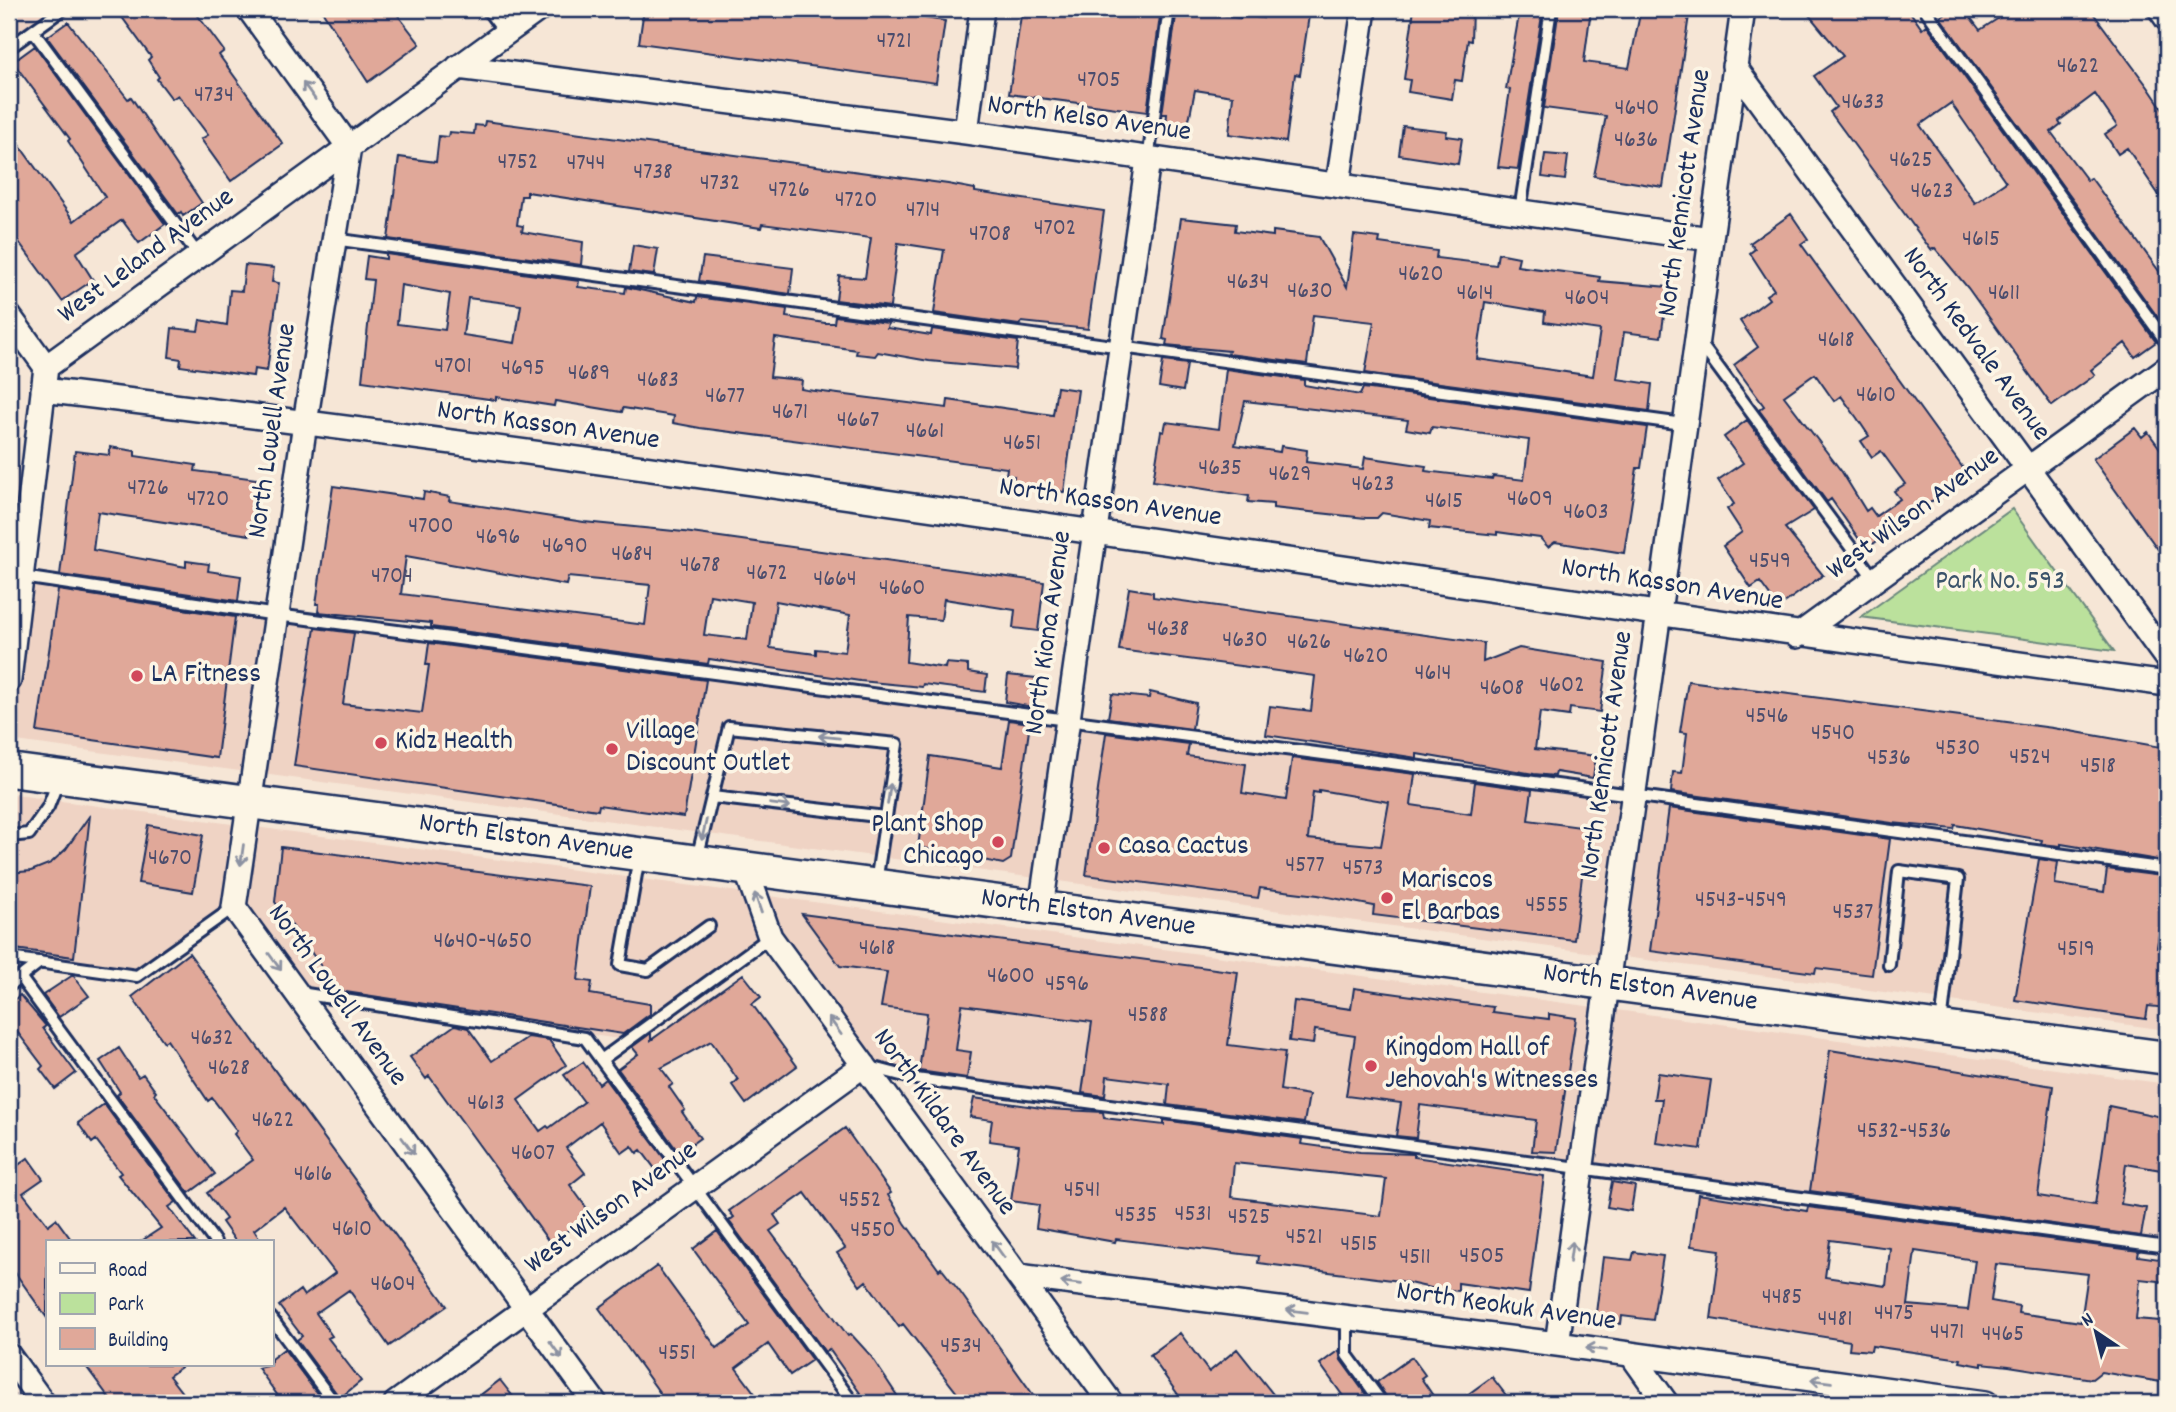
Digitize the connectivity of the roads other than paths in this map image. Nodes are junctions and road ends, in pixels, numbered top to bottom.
1 (63, 9) edge
2 (249, 9) edge
3 (487, 9) edge
4 (539, 9) edge
5 (982, 9) edge
6 (1169, 9) edge
7 (1364, 9) edge
8 (1551, 9) edge
9 (1743, 9) edge
10 (1925, 9) edge
11 (2160, 9) edge
12 (2167, 19) edge
13 (33, 31) junction
14 (505, 33) junction
15 (9, 48) edge
16 (1734, 66) junction
17 (458, 68) junction
18 (966, 132) junction
19 (349, 147) junction
20 (1148, 159) junction
21 (1338, 184) junction
22 (1520, 211) junction
23 (334, 239) junction
24 (1710, 239) junction
25 (199, 256) junction
26 (9, 316) edge
27 (1696, 338) junction
28 (2167, 343) edge
29 (1122, 347) junction
30 (46, 366) junction
31 (2167, 368) edge
32 (43, 390) junction
33 (305, 423) junction
34 (1683, 424) junction
35 (2028, 468) junction
36 (1095, 532) junction
37 (15, 576) edge
38 (1875, 580) junction
39 (1657, 612) junction
40 (277, 615) junction
41 (1797, 636) junction
42 (11, 644) edge
43 (2167, 659) edge
44 (9, 680) edge
45 (2167, 684) edge
46 (1067, 720) junction
47 (9, 770) edge
48 (60, 777) junction
49 (1632, 795) junction
50 (712, 797) junction
51 (249, 803) junction
52 (886, 817) junction
53 (9, 836) edge
54 (639, 854) junction
55 (697, 862) junction
56 (746, 869) junction
57 (2167, 869) edge
58 (875, 886) junction
59 (234, 907) junction
60 (1041, 908) junction
61 (709, 926) dead end
62 (770, 937) junction
63 (9, 958) edge
64 (40, 962) junction
65 (1889, 965) dead end
66 (20, 978) junction
67 (1608, 983) junction
68 (9, 986) edge
69 (297, 993) junction
70 (1941, 1028) junction
71 (2167, 1058) edge
72 (601, 1060) junction
73 (864, 1065) junction
74 (1583, 1170) junction
75 (695, 1187) junction
76 (214, 1240) edge
77 (2167, 1247) edge
78 (1018, 1276) junction
79 (526, 1308) junction
80 (1347, 1317) junction
81 (273, 1321) edge
82 (1557, 1344) junction
83 (1631, 1354) junction
84 (9, 1356) edge
85 (1937, 1400) edge
86 (43, 1403) edge
87 (334, 1403) edge
88 (396, 1403) edge
89 (595, 1403) edge
90 (853, 1403) edge
91 (1111, 1403) edge
92 (1382, 1403) edge
93 (1667, 1403) edge
94 (1986, 1403) edge

1 - 13 lane
19 -> 2 street
3 - 14 lane
4 - 14 street, West Leland Avenue
5 - 18 street
6 - 20 lane
7 - 21 street
8 - 22 lane
9 - 16 street, North Kennicott Avenue
10 - 28 lane
11 - 12 street
13 - 15 lane
13 - 25 lane
14 - 17 street, West Leland Avenue
16 - 24 street, North Kennicott Avenue
16 - 35 street, North Kedvale Avenue
17 - 18 street, North Kelso Avenue
17 - 19 street, West Leland Avenue
18 - 20 street, North Kelso Avenue
19 - 23 street, North Lowell Avenue
19 - 25 street, West Leland Avenue
20 - 21 street, North Kelso Avenue
20 - 29 street, North Kiona Avenue
21 - 22 street, North Kelso Avenue
22 - 24 street, North Kelso Avenue
23 - 29 lane
23 - 33 street, North Lowell Avenue
24 - 27 street, North Kennicott Avenue
25 - 30 street, West Leland Avenue
26 - 30 street
27 - 34 street, North Kennicott Avenue
27 - 38 lane
29 - 34 lane
29 - 36 street, North Kiona Avenue
30 - 32 street
31 - 35 street, West Wilson Avenue
32 - 33 street, North Kasson Avenue
32 - 37 street
33 - 36 street, North Kasson Avenue
33 - 40 street, North Lowell Avenue
34 - 39 street, North Kennicott Avenue
35 - 38 street, West Wilson Avenue
35 - 43 street, North Kedvale Avenue
36 - 39 street, North Kasson Avenue
36 - 46 street, North Kiona Avenue
37 - 40 lane
37 - 42 street
38 - 41 street, West Wilson Avenue
39 - 41 street, North Kasson Avenue
39 - 49 street, North Kennicott Avenue
40 - 46 lane
40 - 51 street, North Lowell Avenue
41 - 45 street, North Kasson Avenue
42 - 44 street
46 - 49 lane
46 - 60 street, North Kiona Avenue
47 - 48 main road, North Elston Avenue
48 - 51 main road, North Elston Avenue
48 - 53 lane
49 - 57 lane
49 - 67 street, North Kennicott Avenue
50 -> 52 lane
52 -> 50 lane
50 -> 55 lane
51 - 54 main road, North Elston Avenue
51 -> 59 street, North Lowell Avenue
52 - 58 lane
54 - 55 main road, North Elston Avenue
54 - 61 lane
55 - 56 main road, North Elston Avenue
56 - 58 main road, North Elston Avenue
62 -> 56 street, North Kildare Avenue
58 - 60 main road, North Elston Avenue
59 - 64 lane
59 -> 69 street, North Lowell Avenue
60 - 67 main road, North Elston Avenue
62 - 72 lane
73 -> 62 street, North Kildare Avenue
63 - 64 lane
64 - 66 lane
65 - 70 lane
66 - 68 lane
66 - 76 lane
67 - 70 main road, North Elston Avenue
67 - 74 street, North Kennicott Avenue
69 - 72 lane
69 -> 79 street, North Lowell Avenue
70 - 71 main road, North Elston Avenue
72 - 75 lane
73 - 74 lane
73 - 75 street, West Wilson Avenue
78 -> 73 street, North Kildare Avenue
74 - 77 lane
82 -> 74 street, North Kennicott Avenue
75 - 79 street, West Wilson Avenue
75 - 90 lane
80 -> 78 street, North Keokuk Avenue
78 - 91 street, North Kildare Avenue
79 - 88 street, West Wilson Avenue
79 -> 89 street, North Lowell Avenue
80 - 82 street, North Keokuk Avenue
80 - 92 lane
81 - 87 lane
83 -> 82 street, North Keokuk Avenue
85 -> 83 street, North Keokuk Avenue
83 - 93 street
84 - 86 street
85 - 94 street, North Keokuk Avenue

